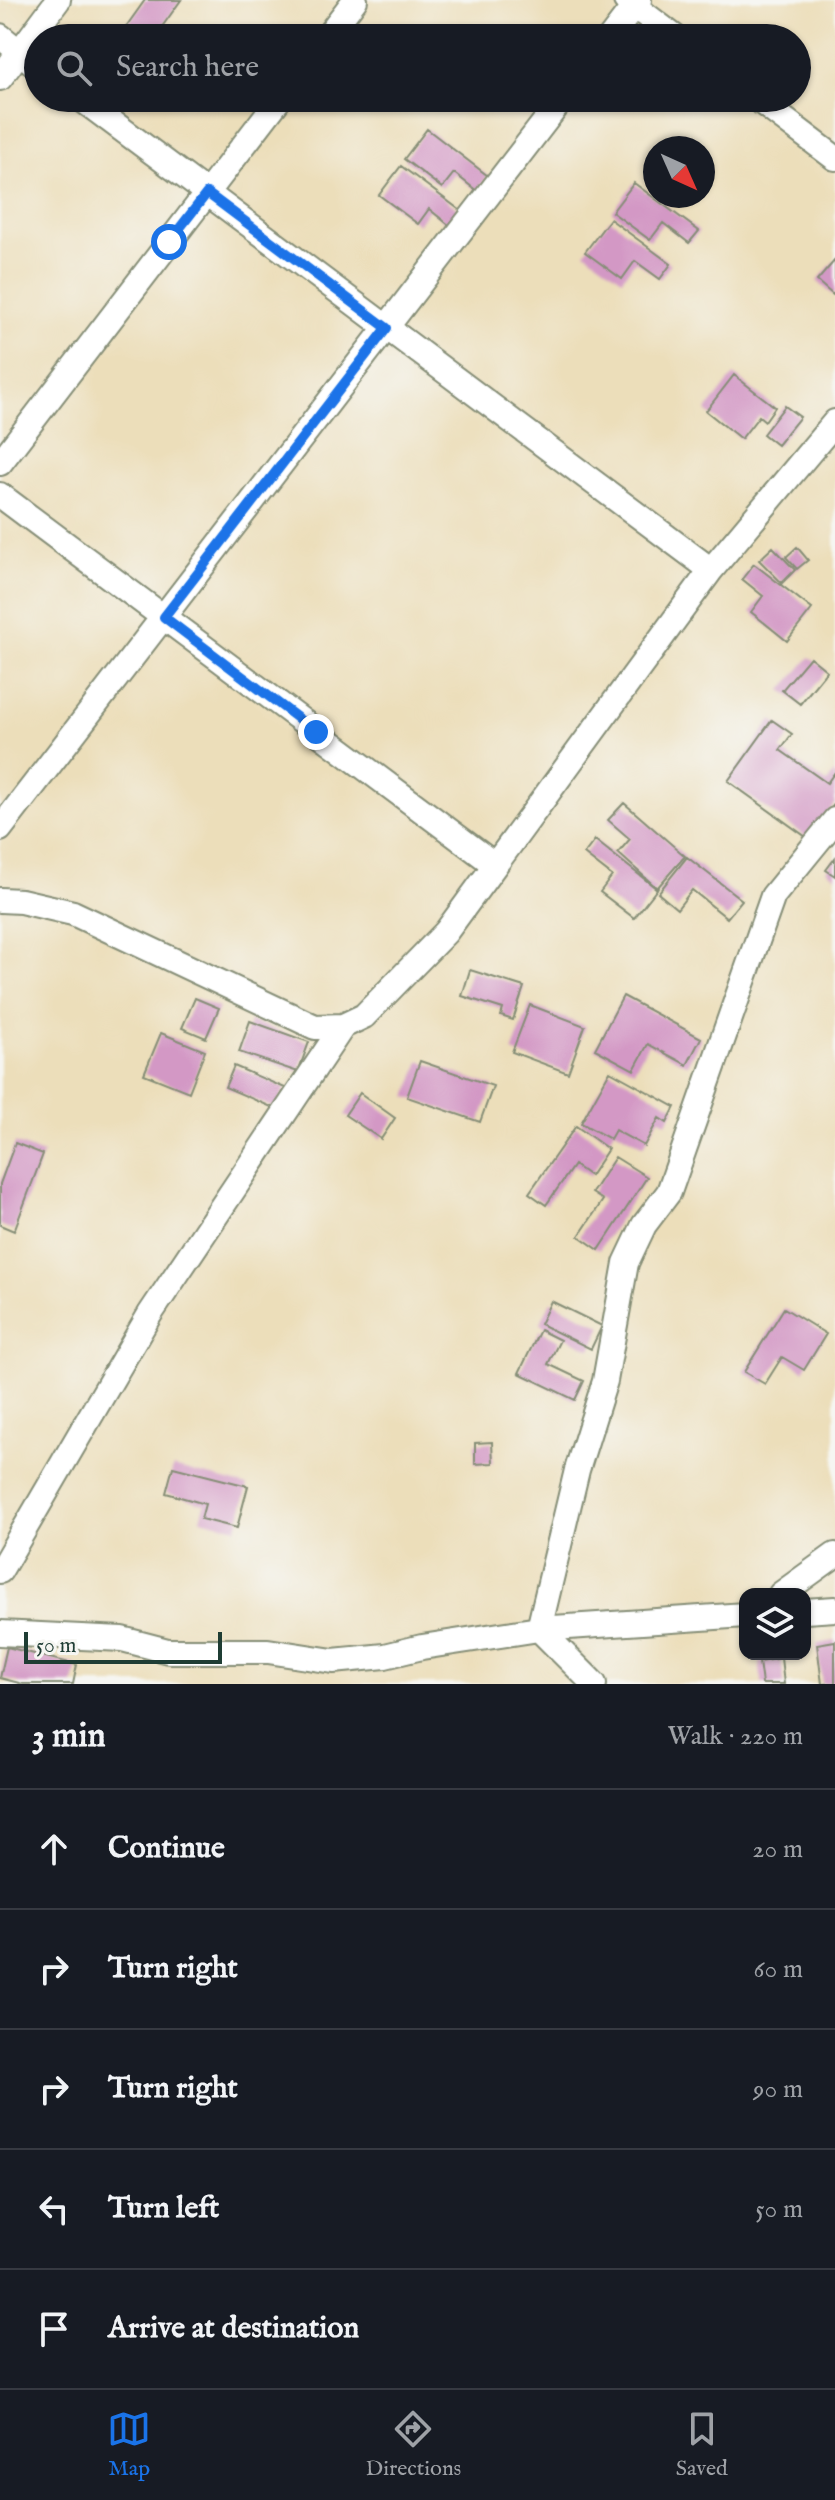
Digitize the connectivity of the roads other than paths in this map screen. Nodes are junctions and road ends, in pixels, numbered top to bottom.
1 (58, 0) edge
2 (355, 0) edge
3 (633, 2) edge
4 (46, 24) edge
5 (337, 24) edge
6 (619, 24) edge
7 (659, 24) edge
8 (0, 36) edge
9 (24, 56) edge
10 (24, 63) edge
11 (0, 78) edge
12 (99, 112) edge
13 (269, 112) edge
14 (552, 112) edge
15 (774, 112) edge
16 (835, 158) edge
17 (207, 193) junction
18 (387, 328) junction
19 (835, 422) edge
20 (0, 463) edge
21 (0, 495) edge
22 (711, 570) junction
23 (164, 617) junction
24 (835, 820) edge
25 (0, 829) edge
26 (495, 865) junction
27 (0, 900) edge
28 (343, 1026) junction
29 (835, 1555) edge
30 (0, 1571) edge
31 (789, 1588) edge
32 (835, 1609) edge
33 (811, 1611) edge
34 (739, 1615) edge
35 (539, 1629) junction
36 (0, 1633) edge
37 (594, 1684) edge

1 - 4 street
2 - 5 street
3 - 6 street
3 - 7 street
8 - 9 street
10 - 11 street
12 - 17 street
13 - 17 street
14 - 18 street
15 - 16 street
17 - 18 street
17 - 20 street
18 - 22 street
18 - 23 street
19 - 22 street
21 - 23 street
22 - 26 street
23 - 25 street
23 - 26 street
24 - 35 street
26 - 28 street
27 - 28 street
28 - 30 street
29 - 31 street
32 - 33 street
34 - 35 street
35 - 36 street
35 - 37 street

